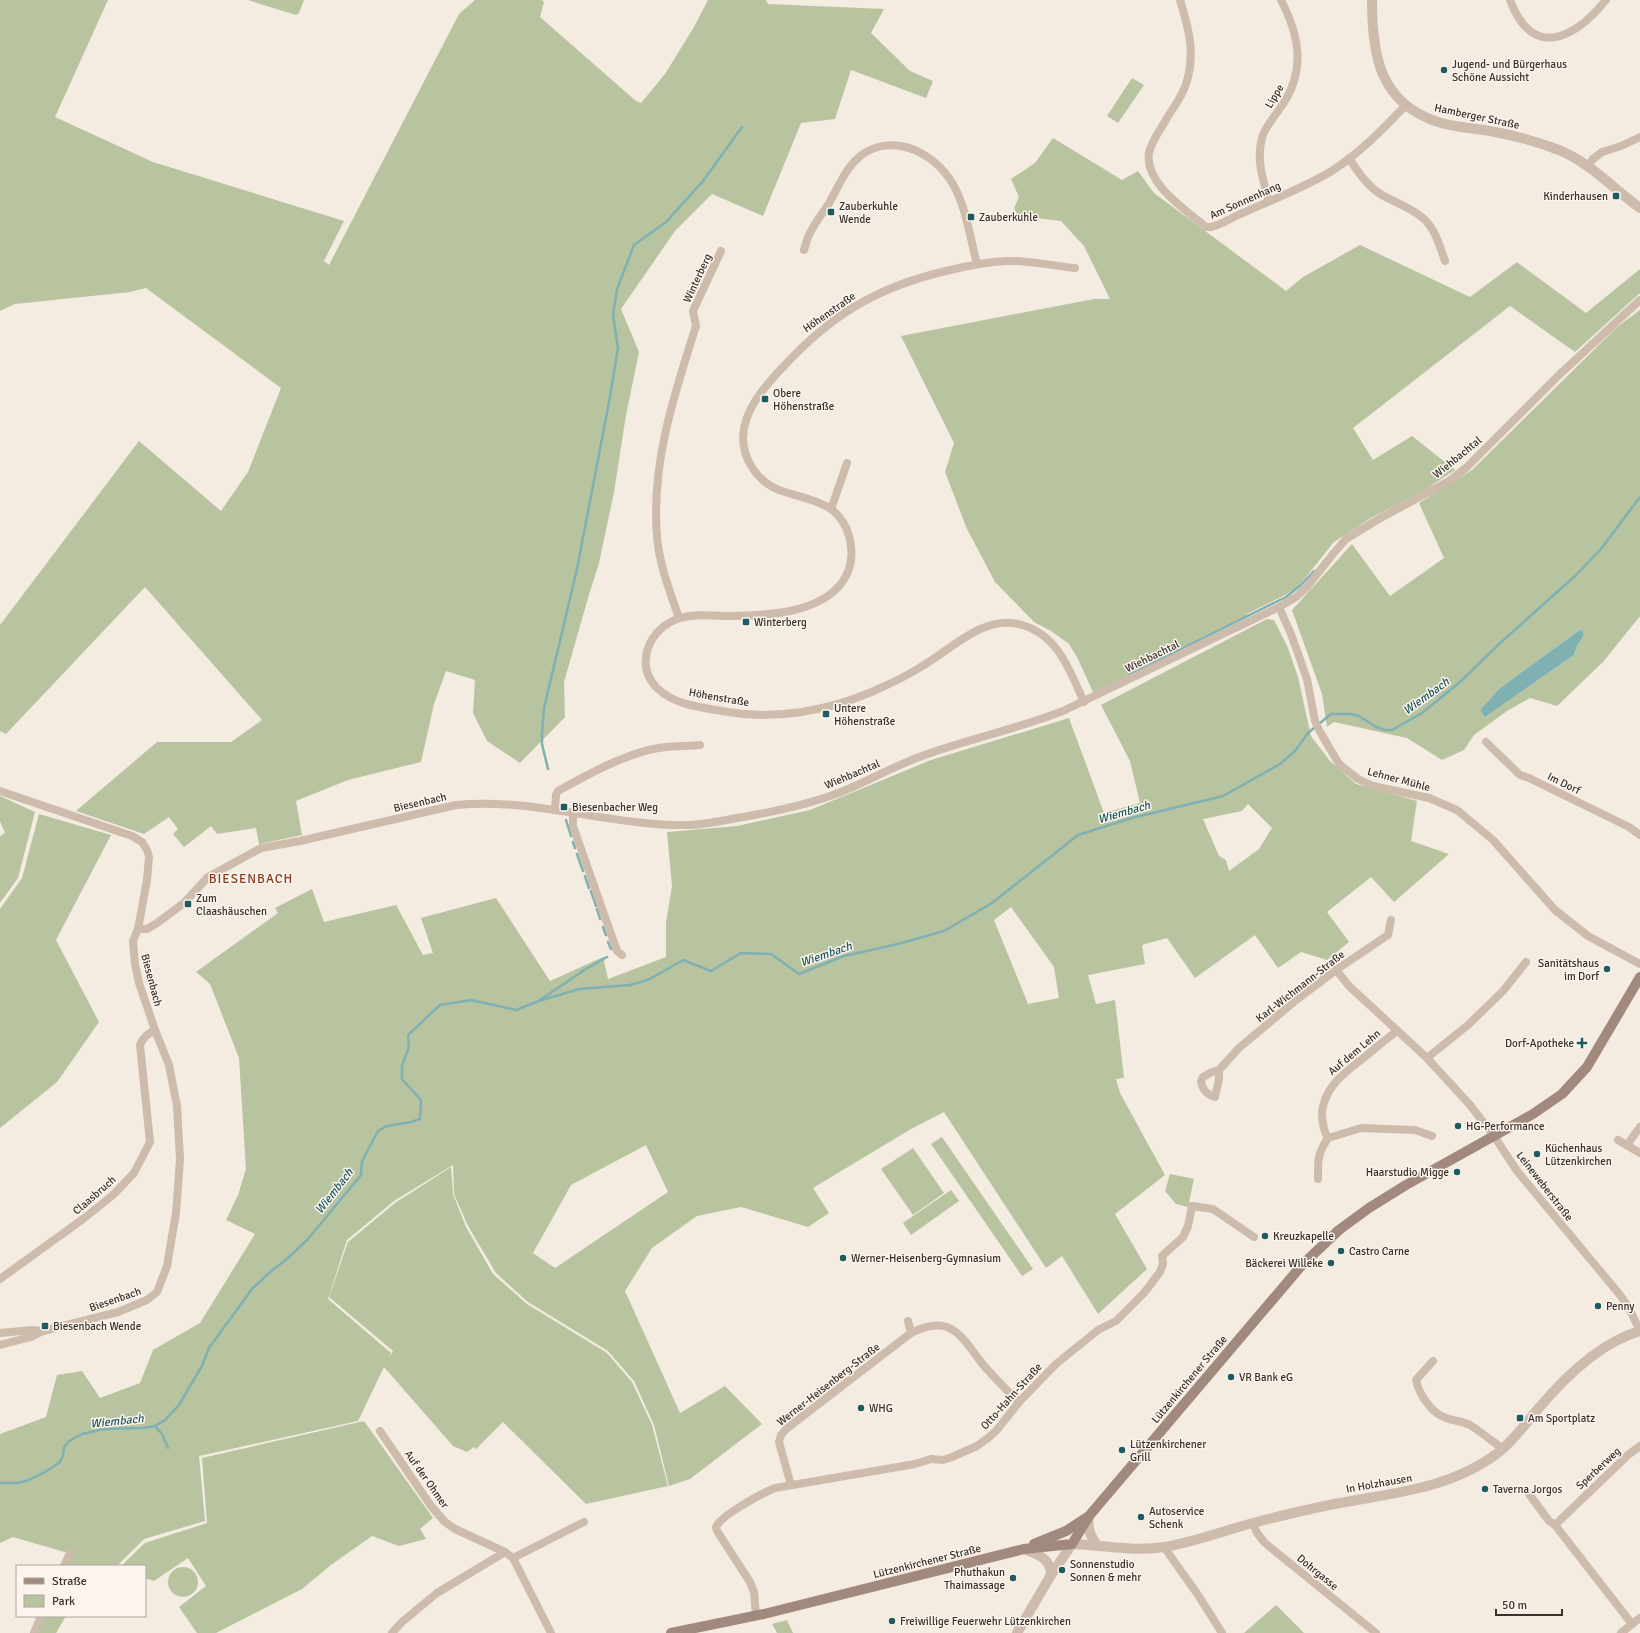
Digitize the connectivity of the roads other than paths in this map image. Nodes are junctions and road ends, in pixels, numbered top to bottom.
1 (1180, 0) edge
2 (1281, 0) edge
3 (1372, 0) edge
4 (1510, 0) edge
5 (1606, 0) edge
6 (1406, 105) junction
7 (1640, 137) edge
8 (1349, 158) junction
9 (1587, 167) junction
10 (1269, 201) junction
11 (1640, 208) edge
12 (804, 250) dead end
13 (721, 251) dead end
14 (1446, 261) dead end
15 (977, 264) junction
16 (1075, 268) dead end
17 (1640, 300) edge
18 (847, 464) dead end
19 (831, 509) junction
20 (1280, 607) junction
21 (680, 618) junction
22 (1084, 702) junction
23 (1486, 742) dead end
24 (700, 746) dead end
25 (0, 792) edge
26 (555, 810) junction
27 (573, 813) junction
28 (1640, 835) edge
29 (1391, 920) dead end
30 (138, 929) junction
31 (622, 956) dead end
32 (1526, 962) dead end
33 (1640, 964) edge
34 (1336, 970) junction
35 (1640, 977) edge
36 (155, 1030) junction
37 (1398, 1031) junction
38 (1428, 1058) junction
39 (1219, 1070) dead end
40 (1640, 1127) edge
41 (1432, 1136) dead end
42 (1494, 1136) junction
43 (1328, 1138) junction
44 (1618, 1140) dead end
45 (1627, 1145) junction
46 (1640, 1153) edge
47 (1318, 1180) dead end
48 (1254, 1237) dead end
49 (0, 1279) edge
50 (908, 1321) dead end
51 (43, 1331) junction
52 (1640, 1331) edge
53 (0, 1333) edge
54 (911, 1333) junction
55 (0, 1345) edge
56 (1433, 1361) dead end
57 (1019, 1402) junction
58 (380, 1431) dead end
59 (1640, 1446) edge
60 (1503, 1449) junction
61 (791, 1485) junction
62 (1530, 1494) dead end
63 (1089, 1516) junction
64 (584, 1522) dead end
65 (1253, 1523) junction
66 (1555, 1525) junction
67 (1072, 1544) junction
68 (1098, 1546) junction
69 (1164, 1547) junction
70 (1024, 1549) junction
71 (505, 1552) junction
72 (70, 1553) dead end
73 (513, 1558) junction
74 (64, 1565) edge
75 (1051, 1575) junction
76 (756, 1616) junction
77 (41, 1617) edge
78 (1640, 1618) edge
79 (1632, 1624) junction
80 (34, 1633) edge
81 (392, 1633) edge
82 (551, 1633) edge
83 (671, 1633) edge
84 (1017, 1633) edge
85 (1222, 1633) edge
86 (1376, 1633) edge
87 (1621, 1633) edge

1 - 10 street, Am Sonnenhang
2 - 10 street, Lippe
3 - 6 street, Hamberger Straße
4 - 5 street
6 - 8 street, Am Sonnenhang
6 - 9 street, Hamberger Straße
7 - 9 street
8 - 10 street, Am Sonnenhang
8 - 14 street
9 - 11 street, Hamberger Straße
12 - 15 street
13 - 21 street, Winterberg
15 - 16 street, Höhenstraße
15 - 19 street, Höhenstraße
17 - 20 street, Wiehbachtal
18 - 19 street
19 - 21 street, Höhenstraße
20 - 22 street, Wiehbachtal
20 - 33 street, Lehner Mühle
21 - 22 street, Höhenstraße
22 - 27 street, Wiehbachtal
23 - 28 street, Im Dorf
24 - 26 street
25 - 30 street
26 - 27 street, Biesenbach
26 - 30 street, Biesenbach
27 - 31 street
29 - 34 street, Karl-Wichmann-Straße
30 - 36 street, Biesenbach
32 - 38 street
34 - 37 street, Leineweberstraße
34 - 39 street, Karl-Wichmann-Straße
35 - 42 main road, Lützenkirchener Straße
36 - 49 street, Claasbruch
36 - 51 street, Biesenbach
37 - 38 street, Leineweberstraße
37 - 43 street, Auf dem Lehn
38 - 42 street, Leineweberstraße
40 - 45 street
41 - 43 street
42 - 52 street, Leineweberstraße
42 - 63 main road, Lützenkirchener Straße
43 - 47 street
44 - 45 street
45 - 46 street
48 - 57 street, Otto-Hahn-Straße
50 - 54 street
51 - 53 street
51 - 55 street, Biesenbach
52 - 60 street, In Holzhausen
54 - 57 street, Werner-Heisenberg-Straße
54 - 61 street, Werner-Heisenberg-Straße
56 - 60 street
57 - 61 street, Otto-Hahn-Straße
58 - 71 street, Auf der Ohmer
59 - 66 street, Sperberweg
60 - 65 street, In Holzhausen
61 - 76 street, Otto-Hahn-Straße
62 - 66 street
63 - 67 main road, Lützenkirchener Straße
63 - 68 street
63 - 70 main road
64 - 73 street
65 - 69 street, In Holzhausen
65 - 86 street, Dohrgasse
66 - 79 street
67 - 68 street, In Holzhausen
67 - 70 main road, Lützenkirchener Straße
67 - 75 street
68 - 69 street, In Holzhausen
69 - 85 street
70 - 75 street
70 - 76 main road, Lützenkirchener Straße
71 - 73 street, Auf der Ohmer
71 - 81 street
72 - 74 street
73 - 82 street, Auf der Ohmer
75 - 84 street
76 - 83 main road, Lützenkirchener Straße
77 - 80 street
78 - 79 street
79 - 87 street

